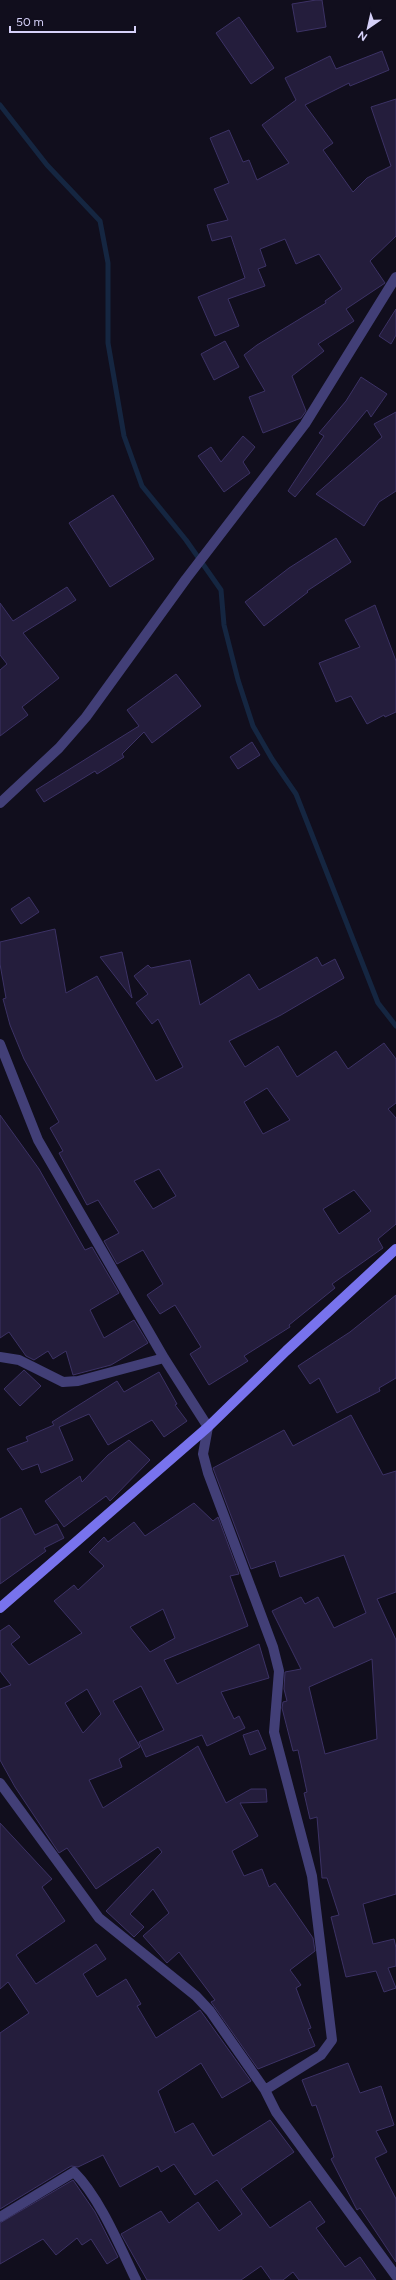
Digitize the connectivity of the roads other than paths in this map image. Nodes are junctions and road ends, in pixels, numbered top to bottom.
1 (396, 277) edge
2 (0, 803) edge
3 (0, 1044) edge
4 (396, 1249) edge
5 (0, 1358) edge
6 (164, 1358) junction
7 (208, 1426) junction
8 (0, 1608) edge
9 (0, 1783) edge
10 (264, 2090) junction
11 (0, 2217) edge
12 (396, 2276) edge
13 (136, 2280) edge

1 - 2 street
3 - 6 street
4 - 7 main road
5 - 6 street
6 - 7 street
7 - 8 main road
7 - 10 street
9 - 10 street
10 - 12 street
11 - 13 street

